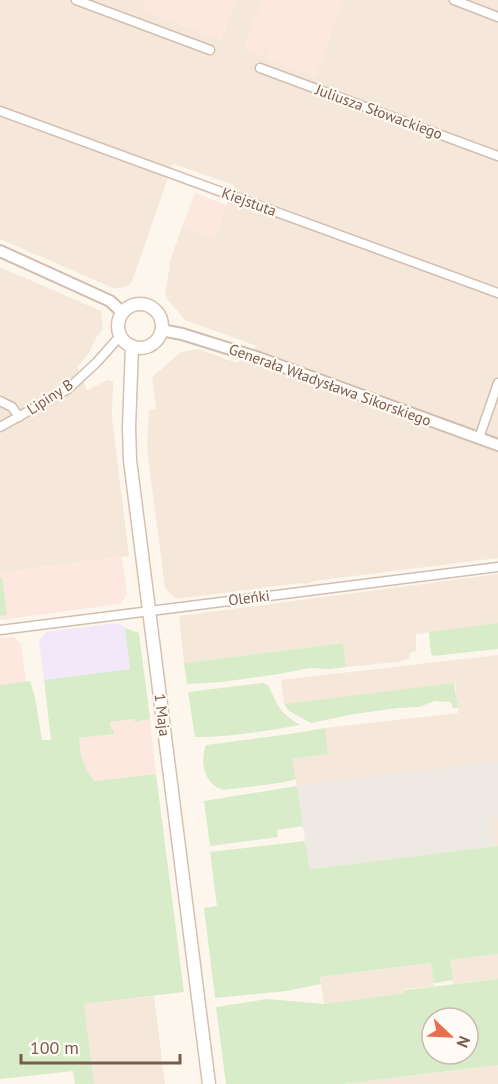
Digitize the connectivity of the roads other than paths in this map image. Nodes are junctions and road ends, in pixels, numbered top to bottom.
1 (76, 0) edge
2 (454, 0) edge
3 (498, 17) edge
4 (210, 50) dead end
5 (261, 68) dead end
6 (0, 111) edge
7 (498, 156) edge
8 (0, 252) edge
9 (498, 293) edge
10 (123, 313) junction
11 (161, 330) junction
12 (121, 335) junction
13 (132, 346) junction
14 (498, 383) edge
15 (0, 400) edge
16 (19, 417) junction
17 (0, 427) edge
18 (479, 438) junction
19 (498, 445) edge
20 (498, 567) edge
21 (149, 610) junction
22 (0, 630) edge
23 (209, 1084) edge

1 - 4 street
2 - 3 street
5 - 7 street, Juliusza Słowackiego
6 - 9 street, Kiejstuta
8 - 10 street
10 - 11 main road
10 - 12 main road
11 - 13 main road
11 - 18 street, Generała Władysława Sikorskiego
12 - 13 main road
12 - 16 street, Lipiny B
13 - 21 main road, 1 Maja
14 - 18 street
15 - 16 street
16 - 17 street, Lipiny B
18 - 19 street, Generała Władysława Sikorskiego
20 - 21 street, Oleńki
21 - 22 street, Oleńki
21 - 23 main road, 1 Maja

